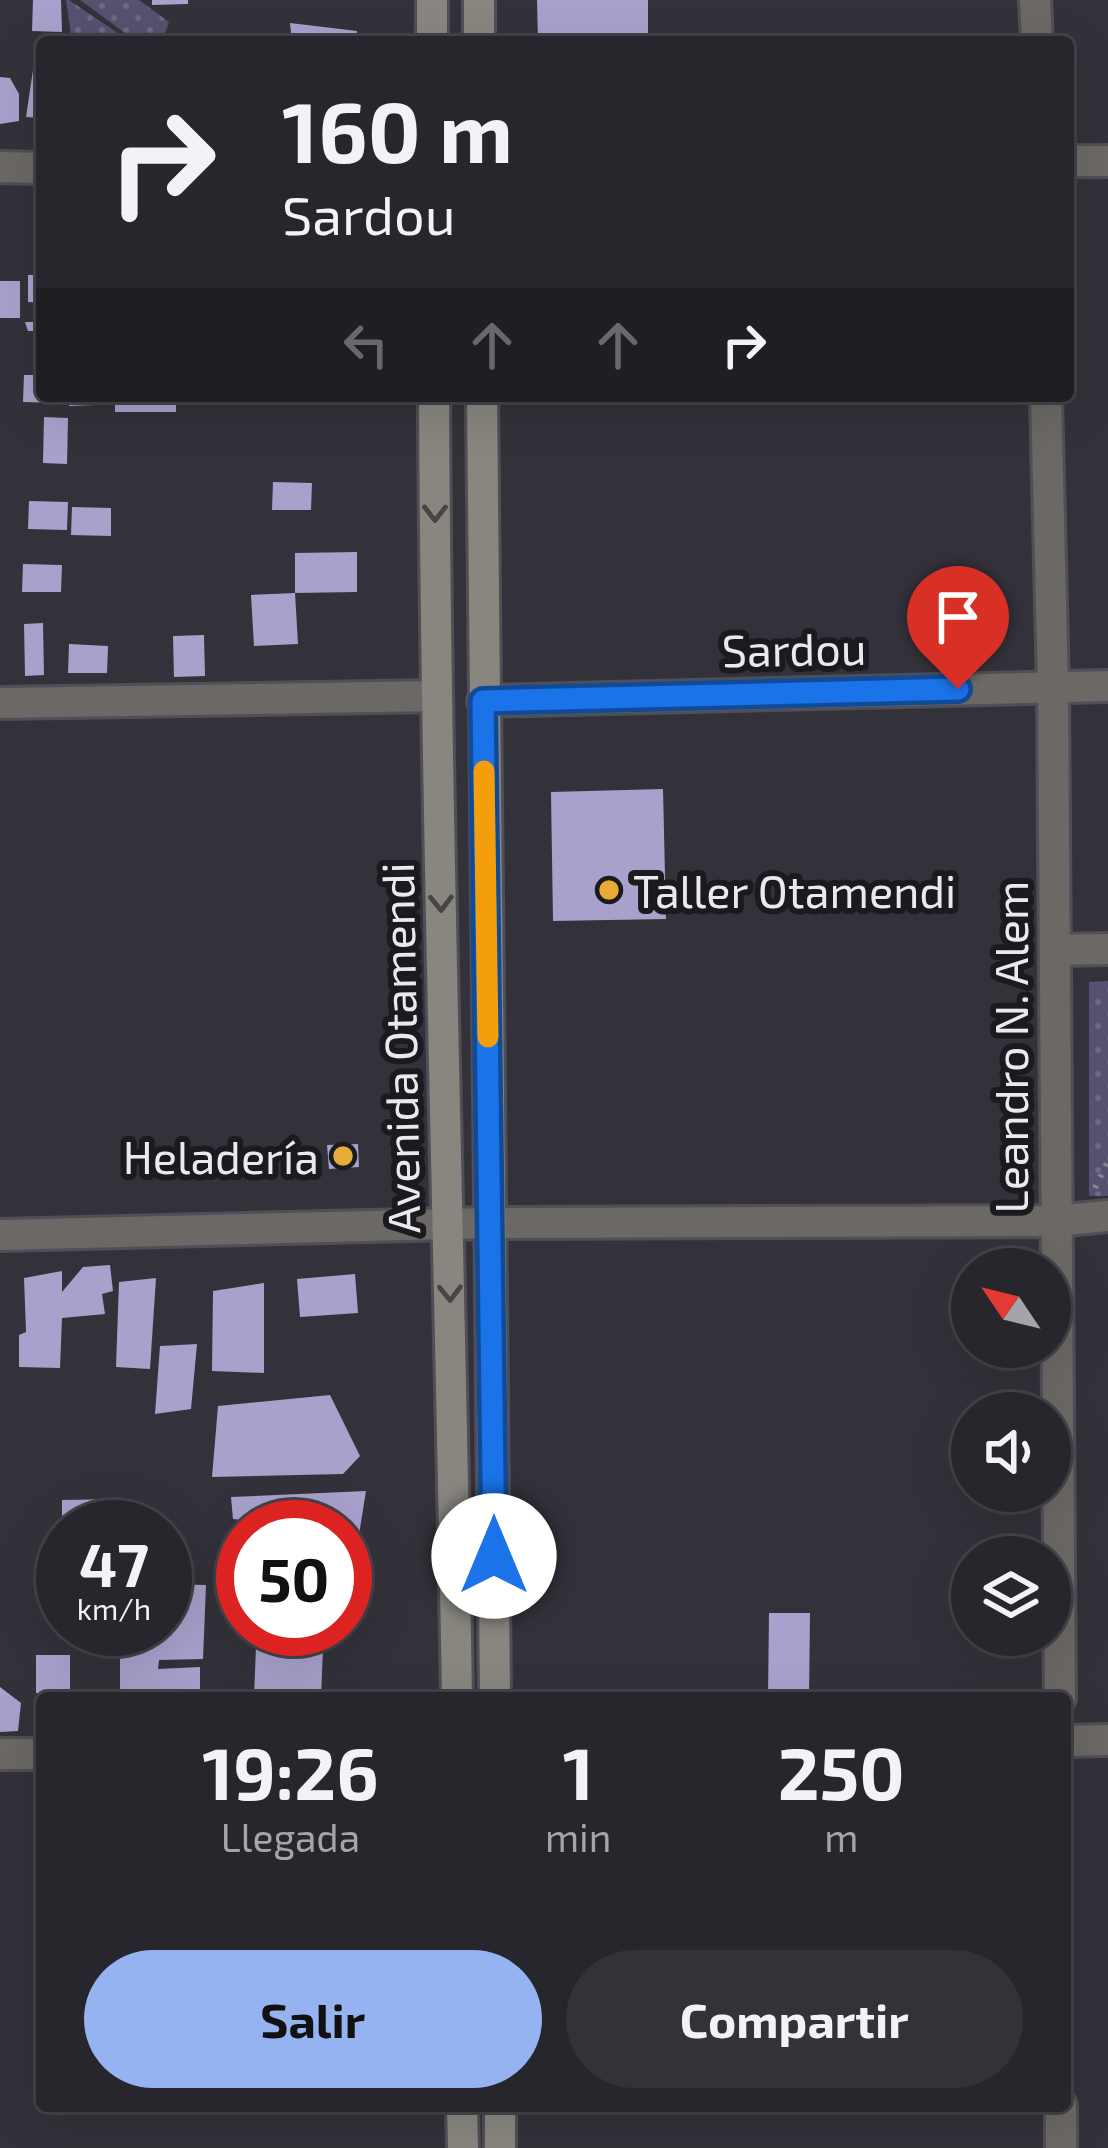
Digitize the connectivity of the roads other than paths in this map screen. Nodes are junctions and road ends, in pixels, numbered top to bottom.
1 (431, 0) edge
2 (479, 0) edge
3 (1035, 0) edge
4 (432, 36) edge
5 (479, 36) edge
6 (1037, 36) edge
7 (1108, 160) edge
8 (1074, 161) edge
9 (0, 167) edge
10 (36, 167) edge
11 (434, 402) edge
12 (482, 402) edge
13 (1046, 402) edge
14 (1108, 686) edge
15 (1053, 687) junction
16 (436, 696) junction
17 (483, 701) junction
18 (0, 703) edge
19 (1108, 949) edge
20 (1055, 950) junction
21 (1108, 1216) edge
22 (1054, 1220) junction
23 (491, 1223) junction
24 (449, 1225) junction
25 (0, 1235) edge
26 (457, 1692) edge
27 (495, 1692) edge
28 (1060, 1692) edge
29 (1108, 1740) edge
30 (1071, 1742) edge
31 (0, 1754) edge
32 (36, 1754) edge
33 (462, 2112) edge
34 (500, 2112) edge
35 (1061, 2112) edge
36 (463, 2148) edge
37 (500, 2148) edge
38 (1061, 2148) edge

1 - 4 main road
2 - 5 main road
3 - 6 street
7 - 8 street
9 - 10 street
11 -> 16 main road, Avenida Otamendi
12 - 17 main road, Avenida Otamendi
13 - 15 street, Leandro N. Alem
14 - 15 street, Sardou
15 - 17 street, Sardou
15 - 20 street, Leandro N. Alem
16 - 18 street
16 -> 24 main road, Avenida Otamendi
17 - 23 main road, Avenida Otamendi
19 - 20 street
20 - 22 street, Leandro N. Alem
21 - 22 street
22 - 23 street
22 - 28 street, Leandro N. Alem
23 - 24 street
23 - 27 main road, Avenida Otamendi
24 - 25 street
24 -> 26 main road, Avenida Otamendi
29 - 30 street
31 - 32 street
33 - 36 main road
34 - 37 main road
35 - 38 street

